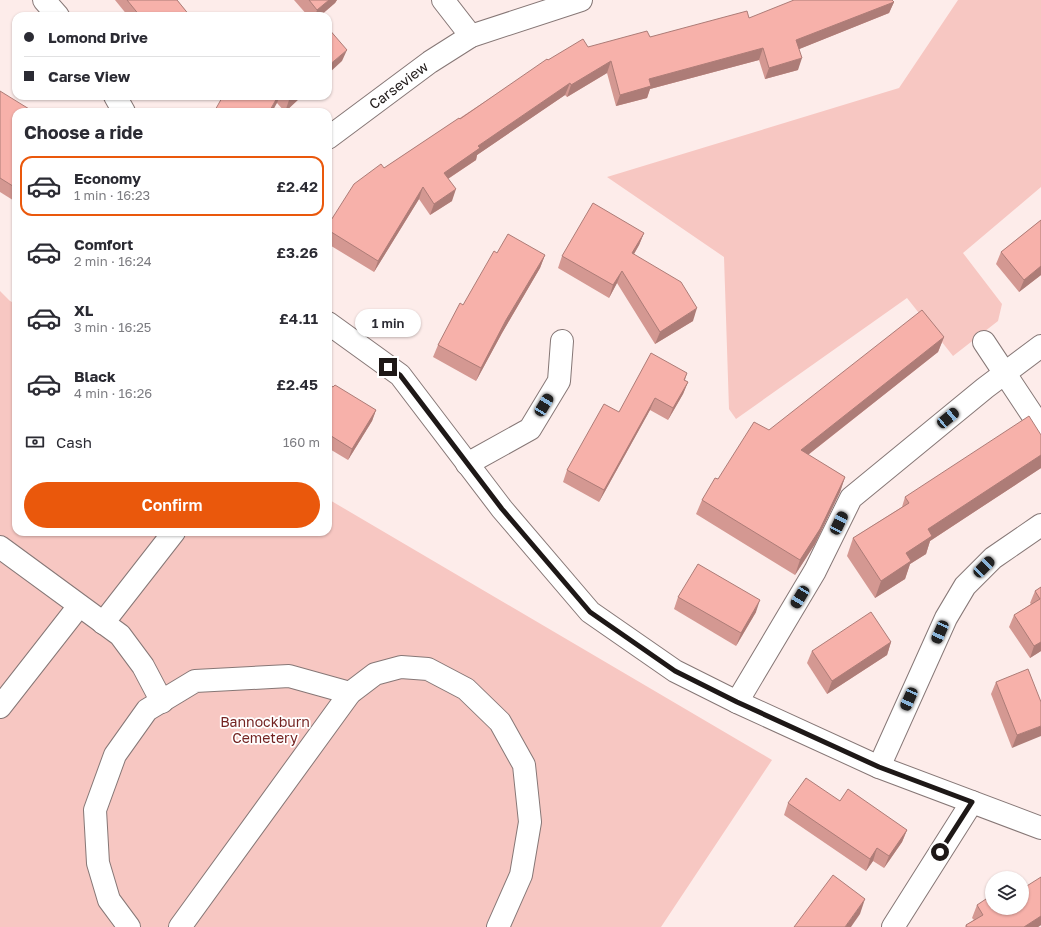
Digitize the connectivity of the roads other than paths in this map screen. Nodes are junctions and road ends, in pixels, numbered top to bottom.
1 (44, 0) edge
2 (443, 0) edge
3 (581, 0) edge
4 (54, 12) edge
5 (471, 36) junction
6 (332, 135) edge
7 (332, 326) edge
8 (562, 341) dead end
9 (984, 342) dead end
10 (1041, 346) edge
11 (1005, 374) junction
12 (1041, 428) edge
13 (467, 464) junction
14 (1041, 525) edge
15 (171, 536) edge
16 (0, 547) edge
17 (79, 606) junction
18 (103, 623) junction
19 (350, 693) junction
20 (162, 702) junction
21 (737, 702) junction
22 (0, 707) edge
23 (879, 767) junction
24 (972, 802) junction
25 (1041, 828) edge
26 (129, 927) edge
27 (180, 927) edge
28 (498, 927) edge
29 (893, 927) edge

1 - 4 street
2 - 5 street
3 - 5 street, Carseview
5 - 6 street, Carseview
7 - 13 street
8 - 13 street
9 - 11 street
10 - 11 street
11 - 12 street
11 - 21 street
13 - 21 street
14 - 23 street
15 - 18 street
16 - 17 street
17 - 18 street
17 - 22 street
18 - 20 street
19 - 20 street
19 - 27 street
19 - 28 street
20 - 26 street
21 - 23 street
23 - 24 street
24 - 25 street
24 - 29 street

